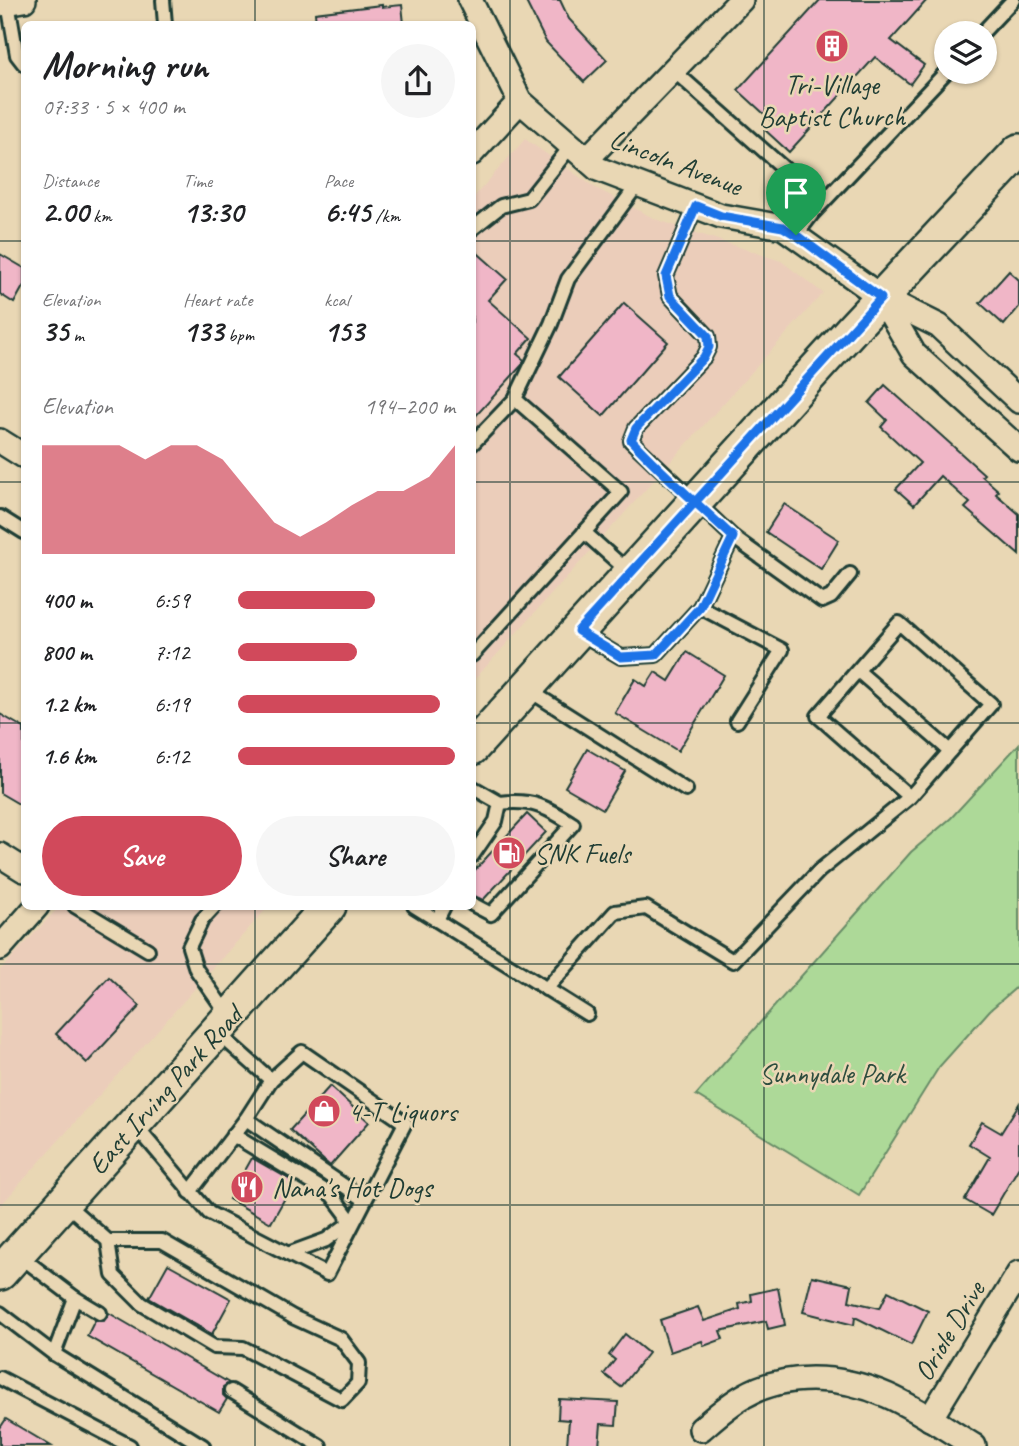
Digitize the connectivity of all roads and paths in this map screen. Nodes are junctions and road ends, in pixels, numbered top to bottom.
1 (163, 0) edge
2 (470, 0) edge
3 (741, 0) edge
4 (1013, 0) edge
5 (11, 2) edge
6 (165, 21) edge
7 (993, 21) edge
8 (21, 60) edge
9 (673, 70) junction
10 (935, 84) edge
11 (520, 101) junction
12 (476, 149) edge
13 (1019, 151) edge
14 (579, 153) junction
15 (638, 184) junction
16 (822, 202) junction
17 (696, 206) junction
18 (476, 226) edge
19 (796, 235) junction
20 (881, 298) junction
21 (515, 399) junction
22 (1019, 401) edge
23 (0, 440) edge
24 (476, 440) edge
25 (1019, 449) edge
26 (21, 454) edge
27 (696, 502) junction
28 (0, 517) edge
29 (21, 530) edge
30 (584, 531) junction
31 (733, 537) junction
32 (631, 574) junction
33 (850, 574) dead end
34 (700, 607) junction
35 (578, 631) junction
36 (476, 651) edge
37 (858, 671) junction
38 (527, 689) junction
39 (737, 721) dead end
40 (476, 744) edge
41 (950, 751) junction
42 (476, 789) edge
43 (686, 790) dead end
44 (910, 797) junction
45 (500, 803) junction
46 (476, 850) edge
47 (0, 855) edge
48 (21, 868) edge
49 (476, 906) edge
50 (33, 910) edge
51 (82, 910) edge
52 (211, 910) edge
53 (325, 910) edge
54 (421, 910) edge
55 (442, 910) edge
56 (437, 920) junction
57 (0, 948) edge
58 (148, 950) dead end
59 (546, 989) junction
60 (587, 1014) dead end
61 (223, 1025) junction
62 (271, 1080) junction
63 (246, 1119) junction
64 (134, 1124) junction
65 (233, 1135) junction
66 (190, 1192) junction
67 (365, 1200) junction
68 (63, 1202) junction
69 (108, 1241) junction
70 (288, 1254) junction
71 (8, 1263) edge
72 (1019, 1273) edge
73 (75, 1298) junction
74 (0, 1313) edge
75 (100, 1313) dead end
76 (54, 1354) junction
77 (0, 1378) edge
78 (231, 1391) dead end
79 (930, 1419) junction
80 (701, 1429) dead end
81 (130, 1446) edge
82 (203, 1446) edge
83 (320, 1446) edge
84 (974, 1446) edge

1 - 6 lane
2 - 11 street, Lincoln Avenue
3 - 9 street
4 - 7 lane
5 - 8 lane
9 - 14 street
9 - 16 lane
10 - 16 lane
11 - 12 street
11 - 14 street, Lincoln Avenue
13 - 20 main road
14 - 15 street, Lincoln Avenue
14 - 18 lane
15 - 17 street, Lincoln Avenue
15 - 21 lane
16 - 19 lane
17 - 19 street, Lincoln Avenue
17 - 27 lane
19 - 20 street, Lincoln Avenue
20 - 22 street
20 - 25 street
20 - 27 main road
21 - 24 lane
21 - 30 lane
23 - 26 street
27 - 31 lane
27 - 32 main road
28 - 29 lane
30 - 32 lane
30 - 36 lane
31 - 33 lane
31 - 34 lane
32 - 35 main road
34 - 35 lane
34 - 39 lane
35 - 38 main road
37 - 41 lane
37 - 41 lane
37 - 44 lane
38 - 40 main road
38 - 43 lane
41 - 44 lane
42 - 45 lane
44 - 59 lane
45 - 46 lane
45 - 49 lane
47 - 48 street
50 - 57 street
51 - 58 lane
52 - 61 lane
53 - 61 main road, East Irving Park Road
54 - 56 lane
55 - 56 lane
56 - 59 lane
59 - 60 lane
61 - 62 lane
61 - 64 main road, East Irving Park Road
62 - 63 lane
62 - 67 lane
63 - 65 lane
63 - 67 lane
64 - 66 lane
64 - 68 main road, East Irving Park Road
65 - 66 lane
65 - 70 lane
66 - 70 lane
67 - 70 lane
68 - 69 lane
68 - 71 main road, East Irving Park Road
69 - 69 lane
71 - 73 lane
72 - 79 street, Oriole Drive
73 - 75 lane
73 - 76 lane
74 - 76 lane
76 - 82 lane
77 - 81 lane
78 - 83 lane
79 - 80 street
79 - 84 street

